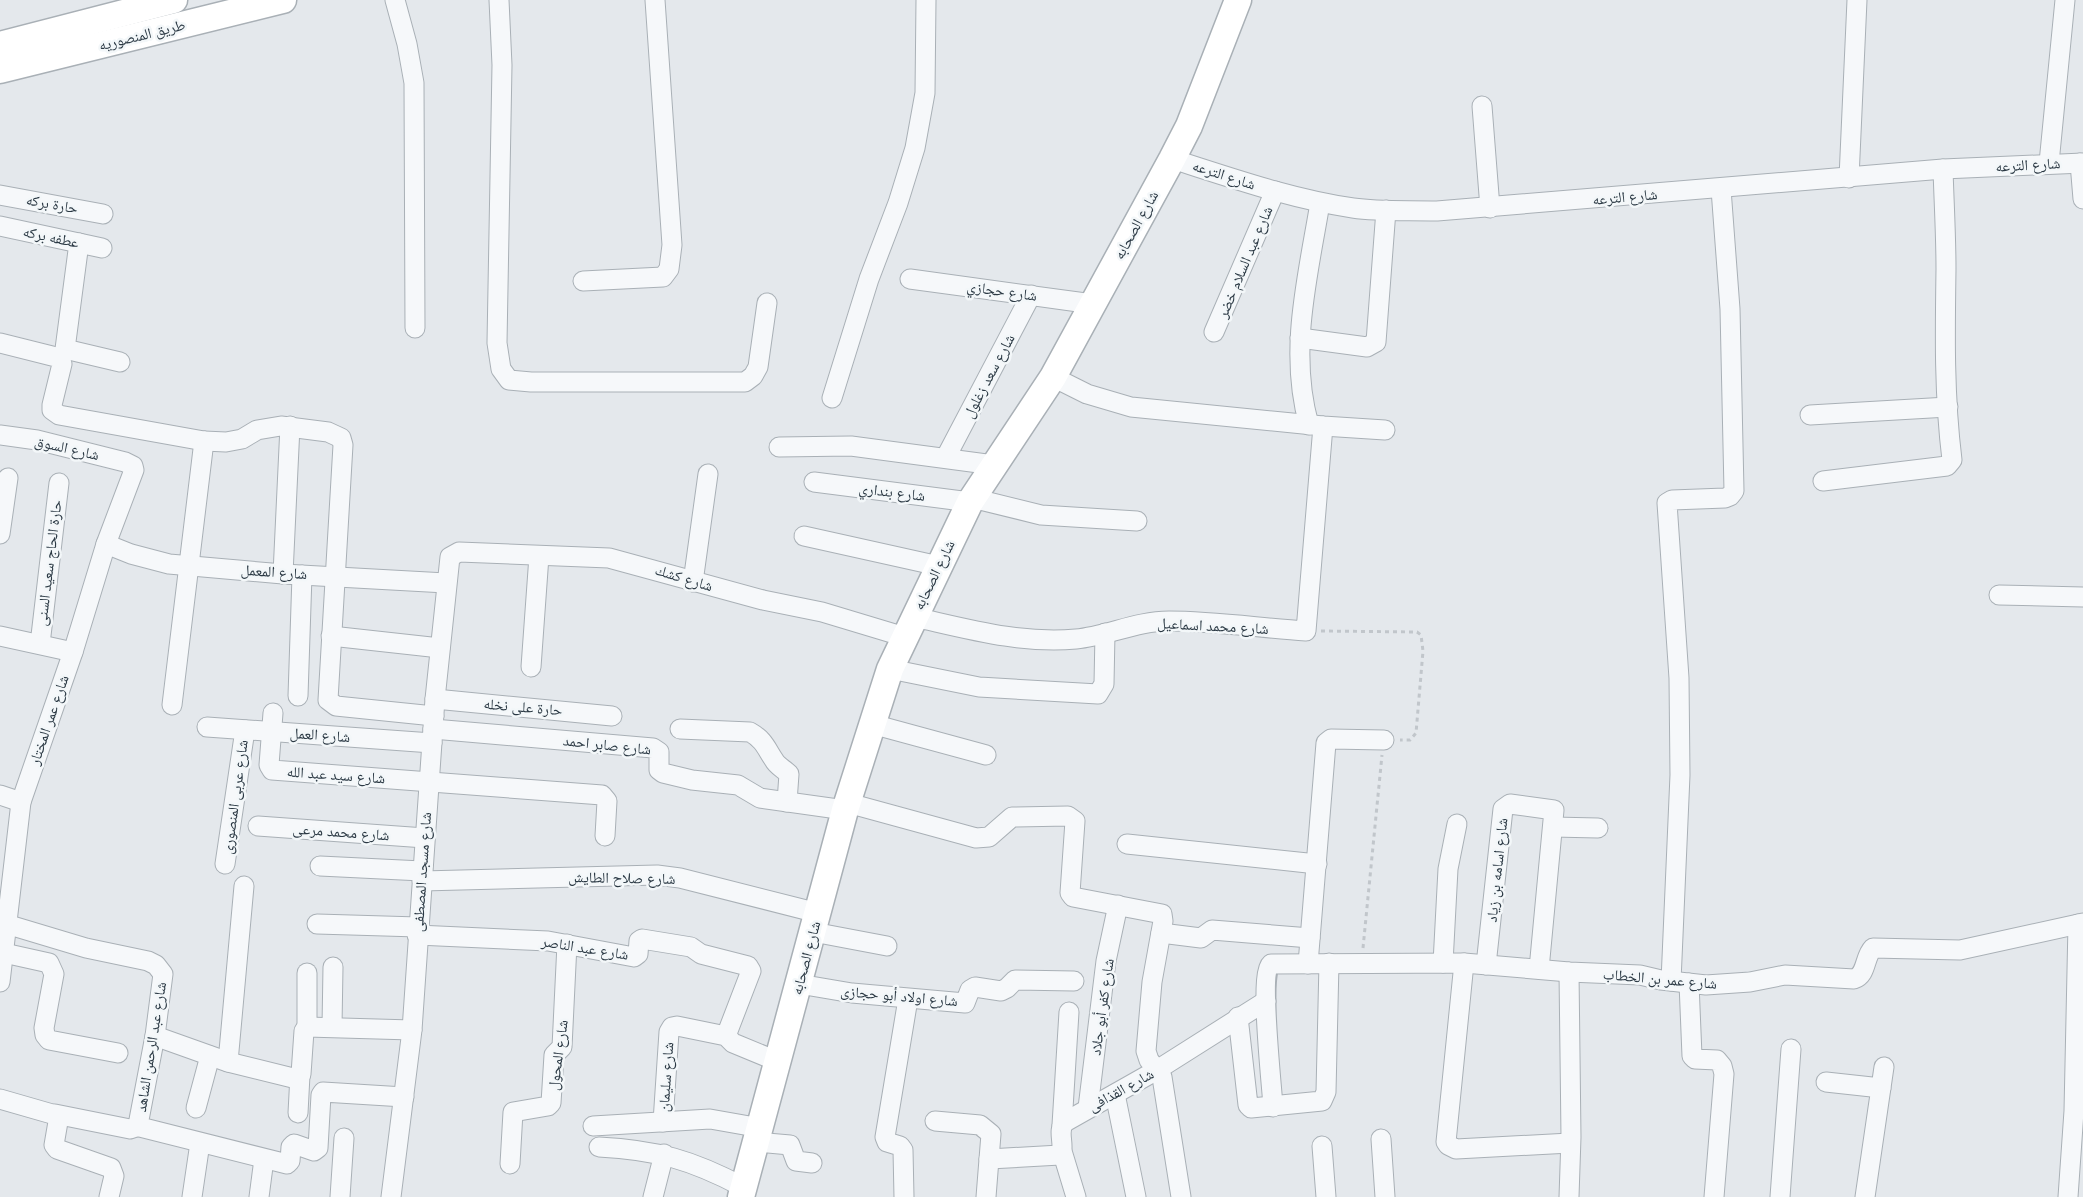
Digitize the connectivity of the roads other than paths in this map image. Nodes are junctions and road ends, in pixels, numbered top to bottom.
1 (174, 0) edge
2 (283, 0) edge
3 (395, 0) edge
4 (499, 0) edge
5 (655, 0) edge
6 (926, 0) edge
7 (1238, 0) edge
8 (1857, 0) edge
9 (2065, 0) edge
10 (0, 45) edge
11 (0, 70) edge
12 (1482, 106) dead end
13 (1172, 158) junction
14 (2049, 163) junction
15 (2082, 163) edge
16 (1943, 169) junction
17 (1849, 178) junction
18 (1721, 189) junction
19 (1275, 191) junction
20 (0, 195) edge
21 (2083, 199) edge
22 (1320, 203) junction
23 (1490, 208) junction
24 (1386, 210) junction
25 (103, 214) dead end
26 (0, 226) edge
27 (79, 243) junction
28 (102, 248) dead end
29 (910, 279) dead end
30 (583, 281) dead end
31 (1031, 296) junction
32 (767, 303) dead end
33 (1093, 304) junction
34 (415, 328) dead end
35 (1214, 332) dead end
36 (1300, 338) junction
37 (0, 343) edge
38 (120, 362) dead end
39 (1053, 377) junction
40 (832, 398) dead end
41 (1948, 407) junction
42 (1810, 415) dead end
43 (290, 426) junction
44 (1316, 426) junction
45 (1385, 430) dead end
46 (0, 435) edge
47 (204, 442) junction
48 (779, 447) dead end
49 (946, 457) junction
50 (994, 465) junction
51 (133, 466) joint
52 (708, 474) dead end
53 (8, 478) dead end
54 (1824, 481) dead end
55 (814, 482) dead end
56 (59, 483) dead end
57 (971, 500) junction
58 (1137, 521) dead end
59 (0, 534) edge
60 (804, 536) dead end
61 (106, 544) junction
62 (459, 552) joint
63 (539, 556) junction
64 (189, 566) junction
65 (939, 566) junction
66 (283, 574) junction
67 (302, 575) junction
68 (334, 576) junction
69 (693, 582) junction
70 (446, 583) junction
71 (1999, 596) dead end
72 (2083, 598) edge
73 (909, 627) junction
74 (1105, 633) junction
75 (0, 636) edge
76 (331, 636) junction
77 (40, 644) junction
78 (440, 648) junction
79 (73, 652) junction
80 (532, 667) dead end
81 (890, 669) junction
82 (298, 696) dead end
83 (172, 705) dead end
84 (273, 713) dead end
85 (612, 716) dead end
86 (433, 722) junction
87 (872, 724) junction
88 (208, 727) dead end
89 (680, 728) dead end
90 (245, 730) junction
91 (272, 732) junction
92 (1384, 740) dead end
93 (986, 756) dead end
94 (429, 782) junction
95 (0, 795) edge
96 (20, 802) junction
97 (787, 802) junction
98 (846, 807) junction
99 (1457, 824) dead end
100 (258, 826) dead end
101 (1553, 827) junction
102 (1598, 828) dead end
103 (605, 836) dead end
104 (425, 838) junction
105 (1127, 844) dead end
106 (225, 864) dead end
107 (1317, 864) junction
108 (320, 866) dead end
109 (422, 876) junction
110 (244, 886) dead end
111 (1118, 905) junction
112 (4, 918) edge
113 (816, 923) junction
114 (317, 924) dead end
115 (2081, 924) edge
116 (418, 931) junction
117 (1161, 933) junction
118 (1310, 938) junction
119 (567, 944) junction
120 (887, 946) dead end
121 (4, 953) junction
122 (1329, 963) junction
123 (1443, 963) junction
124 (1464, 963) junction
125 (1308, 964) junction
126 (1486, 965) junction
127 (333, 967) dead end
128 (1539, 969) junction
129 (1569, 972) junction
130 (307, 973) dead end
131 (1074, 981) dead end
132 (0, 982) edge
133 (1680, 982) junction
134 (799, 984) junction
135 (908, 999) junction
136 (1266, 1001) junction
137 (1069, 1012) dead end
138 (1238, 1017) junction
139 (307, 1026) junction
140 (332, 1027) junction
141 (412, 1030) junction
142 (155, 1036) junction
143 (726, 1036) junction
144 (1791, 1049) dead end
145 (118, 1053) dead end
146 (210, 1056) junction
147 (228, 1062) junction
148 (778, 1062) junction
149 (1884, 1067) dead end
150 (1157, 1070) junction
151 (300, 1076) junction
152 (1826, 1082) dead end
153 (1881, 1088) junction
154 (1115, 1094) junction
155 (404, 1097) junction
156 (0, 1099) edge
157 (1273, 1107) junction
158 (196, 1108) dead end
159 (1088, 1108) junction
160 (2078, 1111) edge
161 (298, 1113) dead end
162 (55, 1114) junction
163 (935, 1121) dead end
164 (663, 1122) junction
165 (1062, 1125) junction
166 (139, 1126) junction
167 (594, 1126) dead end
168 (759, 1135) junction
169 (344, 1138) dead end
170 (1381, 1139) dead end
171 (200, 1143) junction
172 (1570, 1143) junction
173 (1322, 1146) dead end
174 (598, 1147) dead end
175 (1062, 1151) junction
176 (664, 1154) junction
177 (264, 1159) junction
178 (989, 1160) junction
179 (812, 1162) dead end
180 (510, 1164) dead end
181 (742, 1192) edge
182 (109, 1197) edge
183 (192, 1197) edge
184 (259, 1197) edge
185 (340, 1197) edge
186 (391, 1197) edge
187 (653, 1197) edge
188 (904, 1197) edge
189 (986, 1197) edge
190 (1076, 1197) edge
191 (1136, 1197) edge
192 (1181, 1197) edge
193 (1326, 1197) edge
194 (1385, 1197) edge
195 (1569, 1197) edge
196 (1712, 1197) edge
197 (1718, 1197) edge
198 (1780, 1197) edge
199 (1865, 1197) edge
200 (2068, 1197) edge

1 - 10 street, طريق المنصوريه
2 - 11 street, طريق المنصوريه
3 - 34 street
4 - 32 street
5 - 30 street
6 - 40 street
7 - 13 street, شارع الصحابه
8 - 17 street
9 - 14 street
12 - 23 street
13 - 19 street, شارع الترعه
13 - 33 street, شارع الصحابه
14 - 15 street, شارع الترعه
14 - 16 street, شارع الترعه
15 - 21 street
16 - 17 street, شارع الترعه
16 - 41 street
17 - 18 street, شارع الترعه
18 - 23 street, شارع الترعه
18 - 133 street
19 - 22 street, شارع الترعه
19 - 35 street, شارع عبد السلام خضر
20 - 25 street, حارة بركه
22 - 24 street, شارع الترعه
22 - 36 street
23 - 24 street, شارع الترعه
24 - 36 street
26 - 27 street, عطفه بركه
27 - 28 street, عطفه بركه
27 - 38 street
29 - 31 street, شارع حجازي
31 - 33 street, شارع حجازي
31 - 49 street, شارع سعد زغلول
33 - 39 street, شارع الصحابه
36 - 44 street
37 - 47 street
39 - 44 street
39 - 50 street, شارع الصحابه
41 - 42 street
41 - 54 street
43 - 47 street
43 - 66 street
43 - 68 street
44 - 45 street
44 - 74 street, شارع محمد اسماعيل
46 - 51 street, شارع السوق
47 - 64 street
48 - 49 street
49 - 50 street
50 - 57 street, شارع الصحابه
51 - 61 street, شارع عمر المختار
52 - 69 street
53 - 59 street
55 - 57 street, شارع بنداري
56 - 77 street, حارة الحاج سعيد السنى
57 - 58 street, شارع بنداري
57 - 65 street, شارع الصحابه
60 - 65 street
61 - 64 street, شارع المعمل
61 - 79 street, شارع عمر المختار
62 - 63 street, شارع كشك
62 - 70 street, شارع مسجد المصطفى
63 - 69 street, شارع كشك
63 - 80 street
64 - 66 street, شارع المعمل
64 - 83 street
65 - 73 street, شارع الصحابه
66 - 67 street, شارع المعمل
67 - 68 street, شارع المعمل
67 - 82 street
68 - 70 street, شارع المعمل
68 - 76 street
69 - 73 street, شارع كشك
70 - 78 street, شارع مسجد المصطفى
71 - 72 street
73 - 74 street, شارع محمد اسماعيل
73 - 81 street, شارع الصحابه
74 - 81 street
75 - 77 street
76 - 78 street
76 - 86 street
77 - 79 street
78 - 86 street, شارع مسجد المصطفى
79 - 96 street, شارع عمر المختار
81 - 87 street, شارع الصحابه
84 - 91 street, شارع سيد عبد الله
85 - 86 street, حارة على نخله
86 - 91 street, شارع العمل
86 - 94 street, شارع مسجد المصطفى
86 - 97 street, شارع صابر احمد
87 - 93 street
87 - 98 street, شارع الصحابه
88 - 90 street, شارع العمل
89 - 97 street
90 - 91 street, شارع العمل
90 - 106 street, شارع عربى المنصورى
91 - 94 street, شارع سيد عبد الله
92 - 107 street
94 - 103 street
94 - 104 street, شارع مسجد المصطفى
95 - 96 street
96 - 112 street, شارع عمر المختار
97 - 98 street, شارع صابر احمد
98 - 111 street, شارع صابر احمد
98 - 113 street, شارع الصحابه
99 - 123 street
100 - 104 street, شارع محمد مرعى
101 - 102 street
101 - 126 street, شارع اسامه بن زياد
101 - 128 street, شارع اسامه بن زياد
104 - 109 street, شارع مسجد المصطفى
105 - 107 street
107 - 118 street
108 - 109 street, شارع صلاح الطايش
109 - 113 street, شارع صلاح الطايش
109 - 116 street, شارع مسجد المصطفى
110 - 147 street
111 - 117 street
111 - 159 street, شارع كفر أبو جلاد
112 - 121 street, شارع عمر المختار
112 - 142 street, شارع عبد الرحمن الشاهد
113 - 120 street, شارع صلاح الطايش
113 - 134 street, شارع الصحابه
114 - 116 street, شارع عبد الناصر
115 - 133 street, شارع عمر بن الخطاب
115 - 160 street
116 - 119 street, شارع عبد الناصر
116 - 141 street, شارع مسجد المصطفى
117 - 118 street
117 - 150 street
118 - 125 street
119 - 143 street, شارع عبد الناصر
119 - 180 street, شارع المحول
121 - 132 street, شارع عمر المختار
121 - 145 street
122 - 123 street, شارع عمر بن الخطاب
122 - 125 street, شارع عمر بن الخطاب
122 - 157 street
123 - 124 street, شارع عمر بن الخطاب
124 - 126 street, شارع عمر بن الخطاب
124 - 172 street
125 - 136 street, شارع عمر بن الخطاب
126 - 128 street, شارع عمر بن الخطاب
127 - 140 street
128 - 129 street, شارع عمر بن الخطاب
129 - 133 street, شارع عمر بن الخطاب
129 - 172 street
130 - 139 street
131 - 135 street, شارع اولاد أبو حجازى
133 - 196 street
134 - 135 street, شارع اولاد أبو حجازى
134 - 148 street, شارع الصحابه
135 - 188 street
136 - 138 street, شارع القذافى
136 - 157 street
137 - 165 street
138 - 150 street, شارع القذافى
138 - 157 street
139 - 140 street
139 - 151 street
140 - 141 street
141 - 155 street, شارع مسجد المصطفى
142 - 146 street
142 - 166 street, شارع عبد الرحمن الشاهد
143 - 148 street, شارع سليمان
143 - 164 street, شارع سليمان
144 - 198 street
146 - 147 street
146 - 158 street
147 - 151 street
148 - 168 street, شارع الصحابه
149 - 153 street
150 - 154 street, شارع القذافى
150 - 192 street
151 - 161 street
152 - 153 street
153 - 199 street
154 - 159 street, شارع القذافى
154 - 191 street
155 - 177 street, شارع عبد الرحمن الشاهد
155 - 186 street, شارع مسجد المصطفى
156 - 162 street
159 - 165 street, شارع القذافى
160 - 200 street
162 - 166 street
162 - 182 street
163 - 178 street
164 - 167 street
164 - 168 street
165 - 175 street
166 - 171 street, شارع عبد الرحمن الشاهد
168 - 179 street
168 - 181 street, شارع الصحابه
169 - 185 street
170 - 194 street
171 - 177 street, شارع عبد الرحمن الشاهد
171 - 183 street
172 - 195 street
173 - 193 street
174 - 176 street
175 - 178 street
175 - 190 street
176 - 181 street
176 - 187 street
177 - 184 street
178 - 189 street
196 - 197 street

